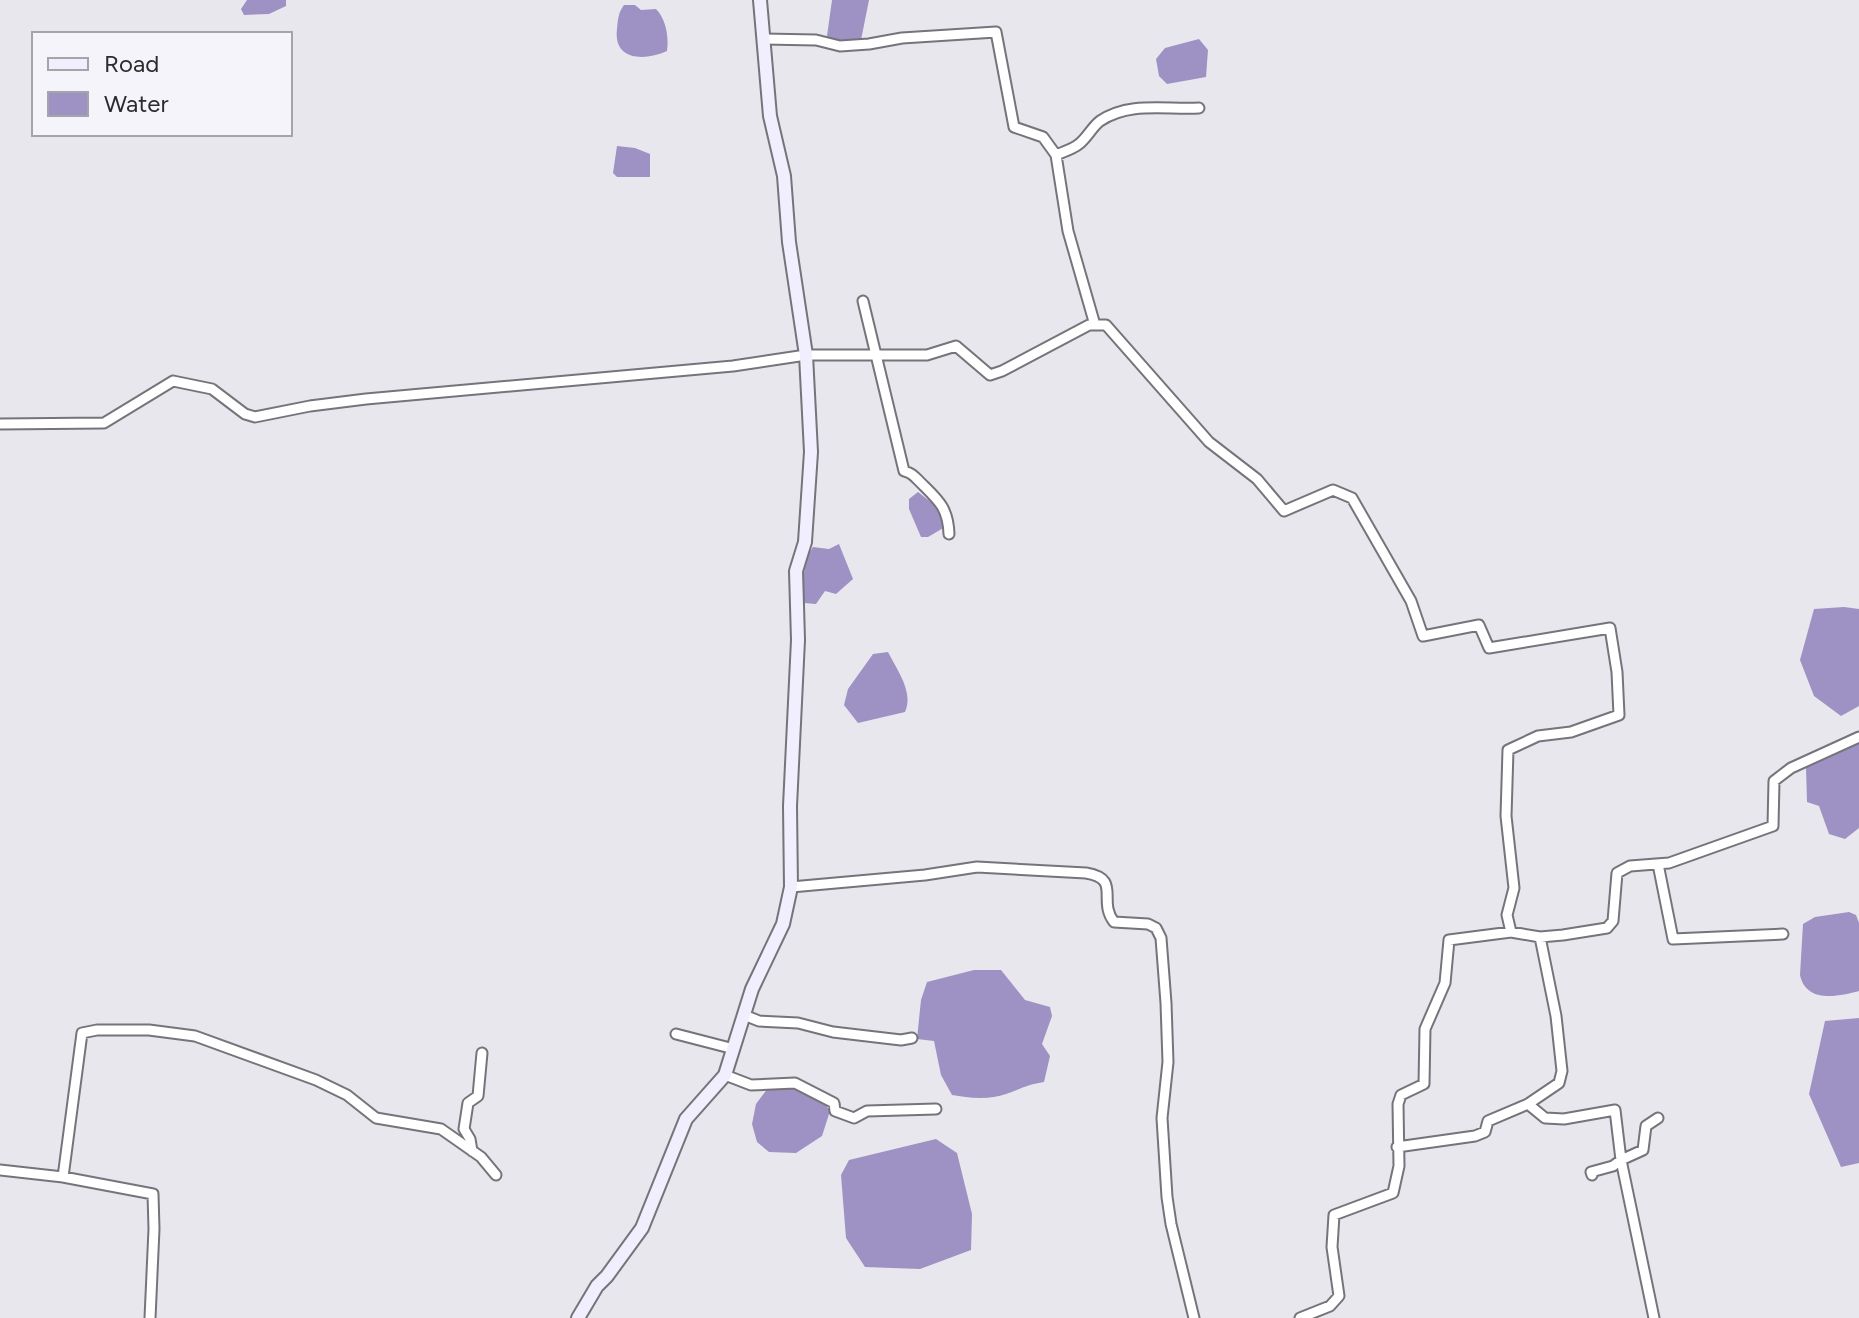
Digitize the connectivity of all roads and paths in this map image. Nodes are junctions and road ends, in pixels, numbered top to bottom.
1 (760, 0) edge
2 (764, 39) junction
3 (1199, 108) dead end
4 (1056, 155) junction
5 (863, 301) dead end
6 (1095, 325) junction
7 (875, 353) junction
8 (806, 355) junction
9 (0, 424) edge
10 (949, 534) dead end
11 (1859, 737) edge
12 (1658, 864) junction
13 (791, 887) junction
14 (1511, 932) junction
15 (1783, 934) dead end
16 (1540, 937) junction
17 (744, 1015) junction
18 (676, 1034) dead end
19 (912, 1038) dead end
20 (734, 1049) junction
21 (482, 1053) dead end
22 (725, 1075) junction
23 (1528, 1104) junction
24 (936, 1109) dead end
25 (1658, 1118) dead end
26 (1397, 1147) junction
27 (472, 1151) junction
28 (1621, 1160) junction
29 (0, 1170) edge
30 (496, 1175) dead end
31 (1592, 1175) dead end
32 (63, 1177) junction
33 (150, 1318) edge
34 (578, 1318) edge
35 (1194, 1318) edge
36 (1300, 1318) edge
37 (1654, 1318) edge

1 - 2 main road
2 - 4 street
2 - 8 main road
3 - 4 street
4 - 6 street
5 - 7 street
6 - 7 street
6 - 14 street
7 - 8 street
7 - 10 street
8 - 9 street
8 - 13 main road
11 - 12 street
12 - 15 street
12 - 16 street
13 - 17 main road
13 - 35 street
14 - 16 street
14 - 26 street
16 - 23 street
17 - 19 street
17 - 20 main road
18 - 20 street
20 - 22 main road
21 - 27 street
22 - 24 street
22 - 34 main road
23 - 26 street
23 - 28 street
25 - 28 street
26 - 36 street
27 - 30 street
27 - 32 street
28 - 31 street
28 - 37 street
29 - 32 street
32 - 33 street

